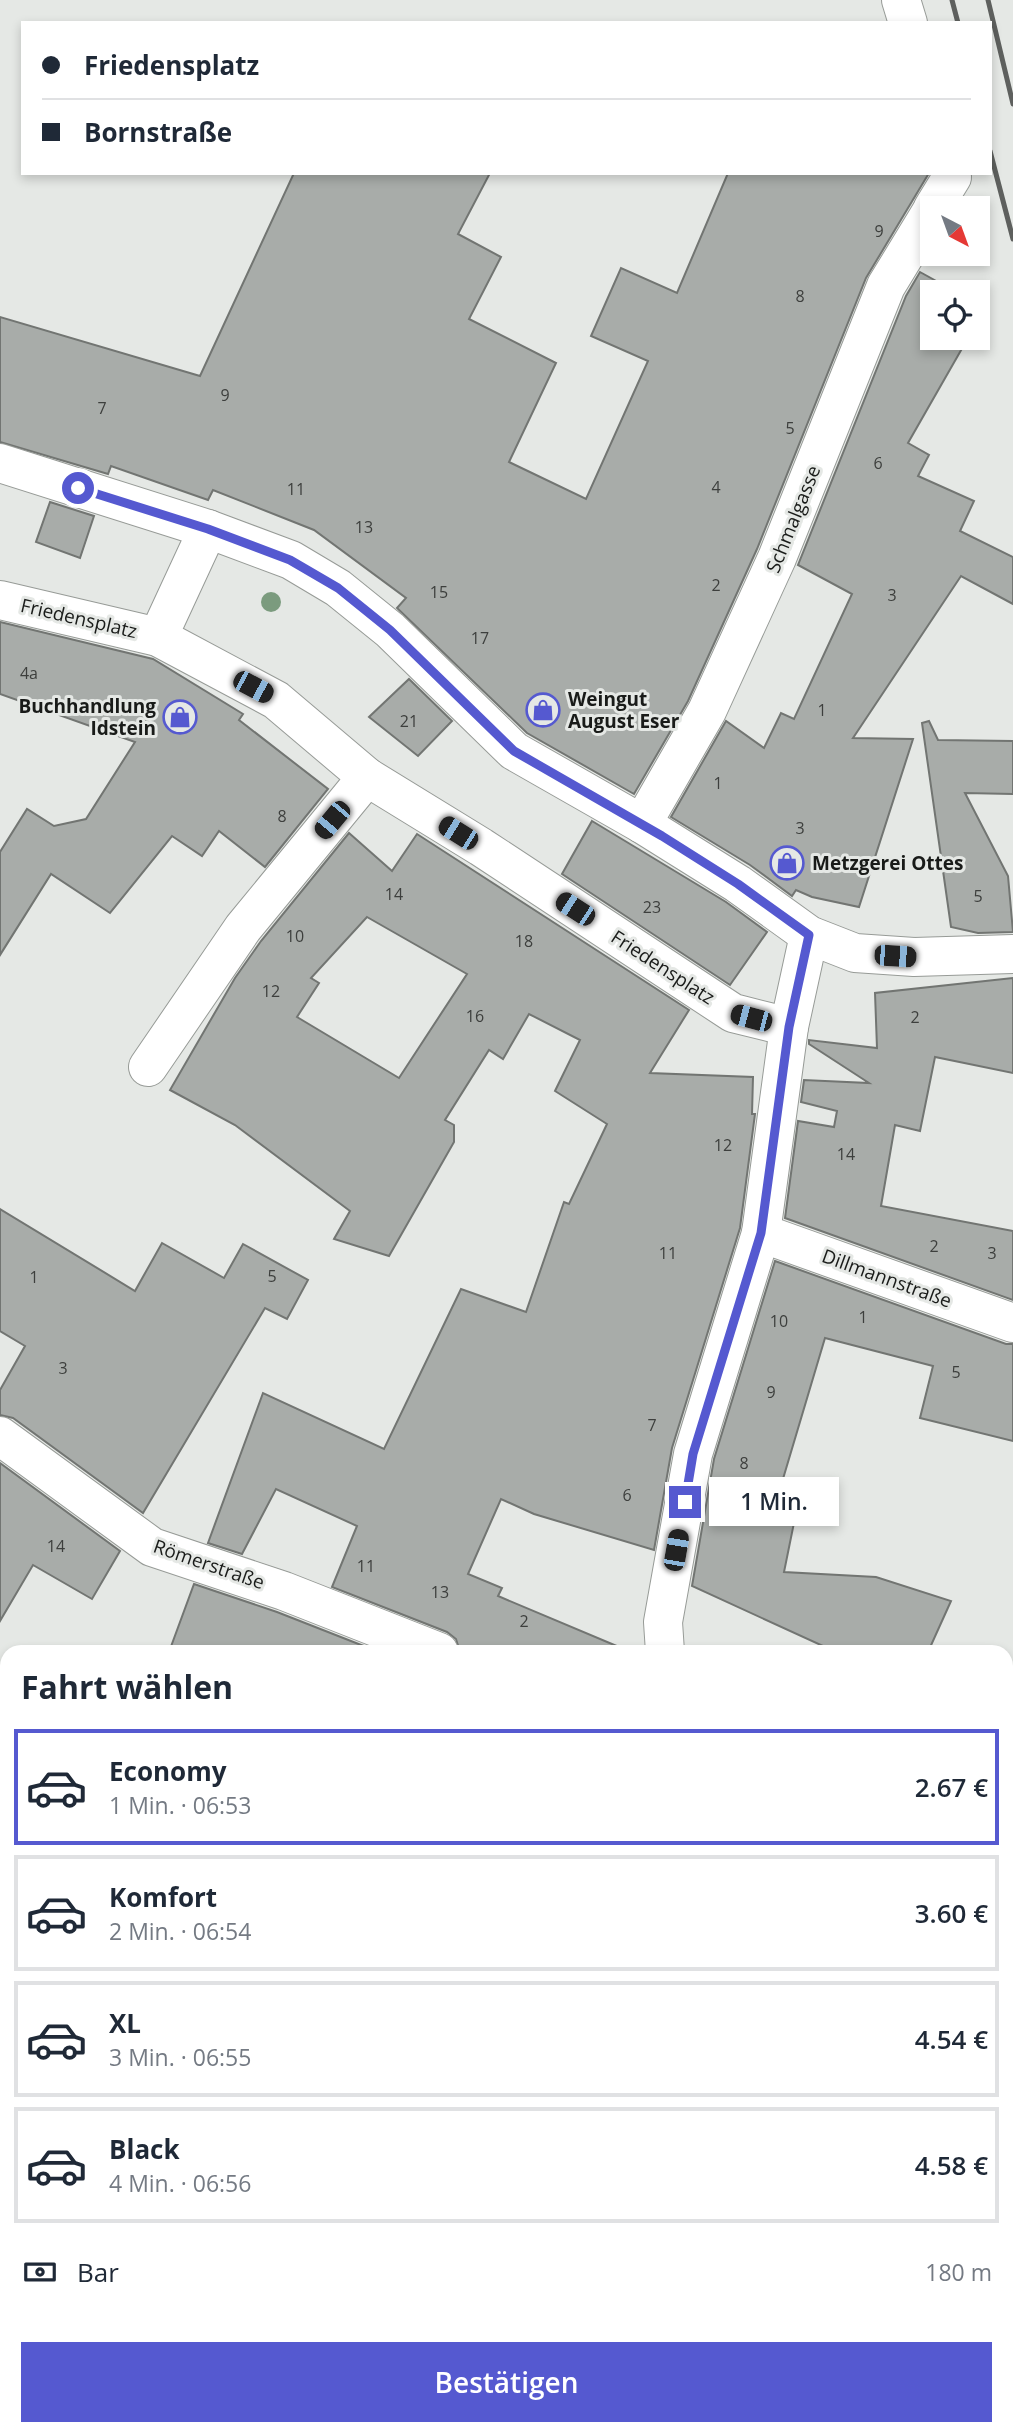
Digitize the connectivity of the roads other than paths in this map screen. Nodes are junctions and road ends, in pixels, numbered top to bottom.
1 (901, 0) edge
2 (907, 21) edge
3 (952, 175) edge
4 (941, 196) edge
5 (920, 230) edge
6 (0, 464) edge
7 (208, 529) junction
8 (0, 600) edge
9 (158, 637) junction
10 (367, 777) junction
11 (642, 824) junction
12 (809, 935) junction
13 (1013, 954) edge
14 (789, 1027) junction
15 (148, 1067) dead end
16 (761, 1233) junction
17 (1013, 1323) edge
18 (0, 1436) edge
19 (421, 1645) edge
20 (665, 1645) edge

1 - 2 street
3 - 4 street, Schmalgasse
5 - 11 street, Schmalgasse
6 - 7 street
7 - 9 street, Friedensplatz
7 - 11 street
8 - 9 street, Friedensplatz
9 - 10 street, Friedensplatz
10 - 14 street, Friedensplatz
10 - 15 street
11 - 12 street
12 - 13 street
12 - 14 street
14 - 16 street
16 - 17 street, Dillmannstraße
16 - 20 street
18 - 19 street, Römerstraße

